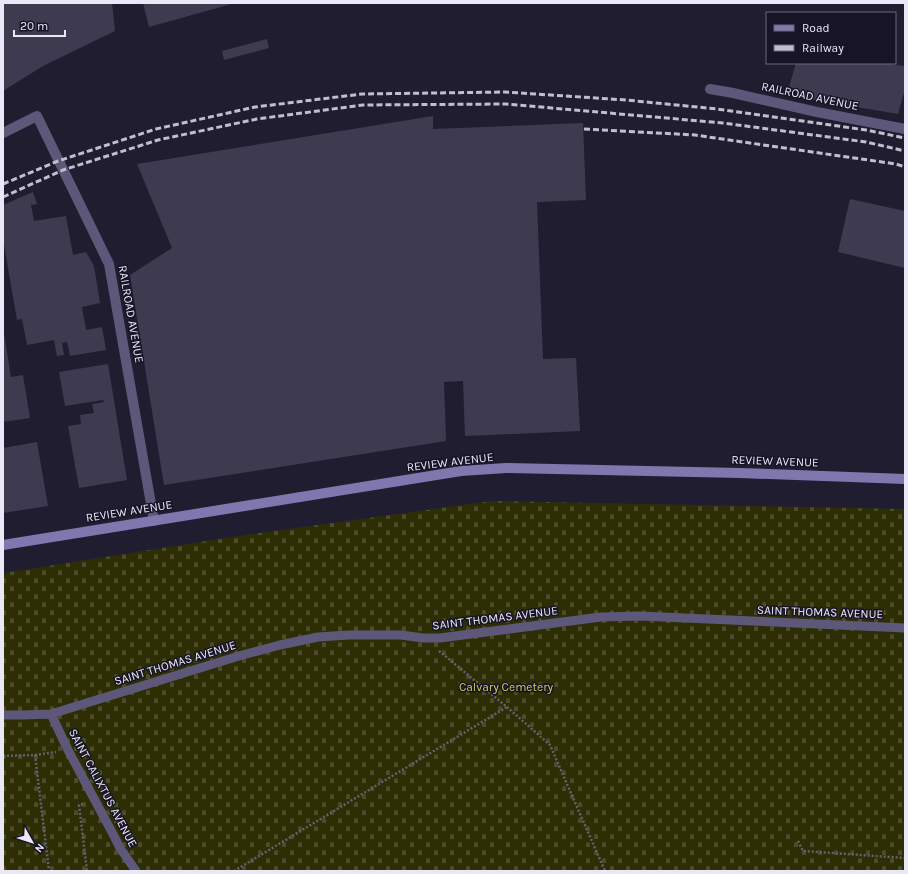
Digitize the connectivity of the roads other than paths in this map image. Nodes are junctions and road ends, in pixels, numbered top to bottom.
1 (710, 89) dead end
2 (905, 128) edge
3 (3, 133) edge
4 (905, 479) edge
5 (154, 521) junction
6 (3, 545) edge
7 (905, 628) edge
8 (3, 714) edge
9 (51, 714) junction
10 (136, 871) edge

1 - 2 street, RAILROAD AVENUE
3 - 5 street, RAILROAD AVENUE
4 - 5 main road, REVIEW AVENUE
5 - 6 main road, REVIEW AVENUE
7 - 9 lane, SAINT THOMAS AVENUE
8 - 9 lane, SAINT THOMAS AVENUE
9 - 10 lane, SAINT CALIXTUS AVENUE

